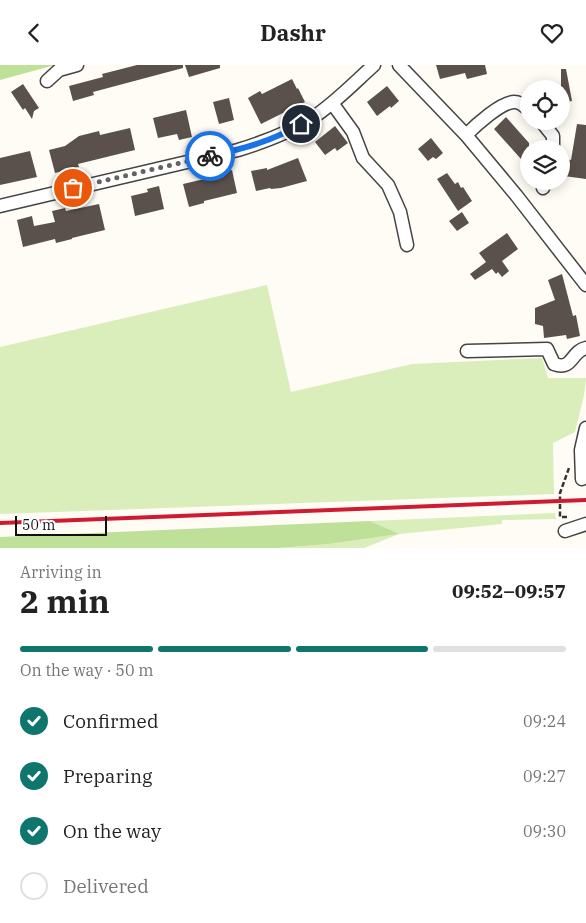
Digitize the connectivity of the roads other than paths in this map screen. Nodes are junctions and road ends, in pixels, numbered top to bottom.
1 (76, 65) edge
2 (374, 65) edge
3 (405, 67) edge
4 (47, 81) dead end
5 (332, 103) junction
6 (520, 104) edge
7 (466, 135) junction
8 (0, 205) edge
9 (407, 245) dead end
10 (586, 285) edge
11 (586, 348) edge
12 (467, 351) dead end
13 (586, 428) edge
14 (582, 479) dead end
15 (586, 524) edge
16 (565, 531) dead end

1 - 4 street
2 - 5 street
3 - 7 street
5 - 8 street
5 - 9 street
6 - 7 street
7 - 10 street
11 - 12 street
13 - 14 street
15 - 16 street

